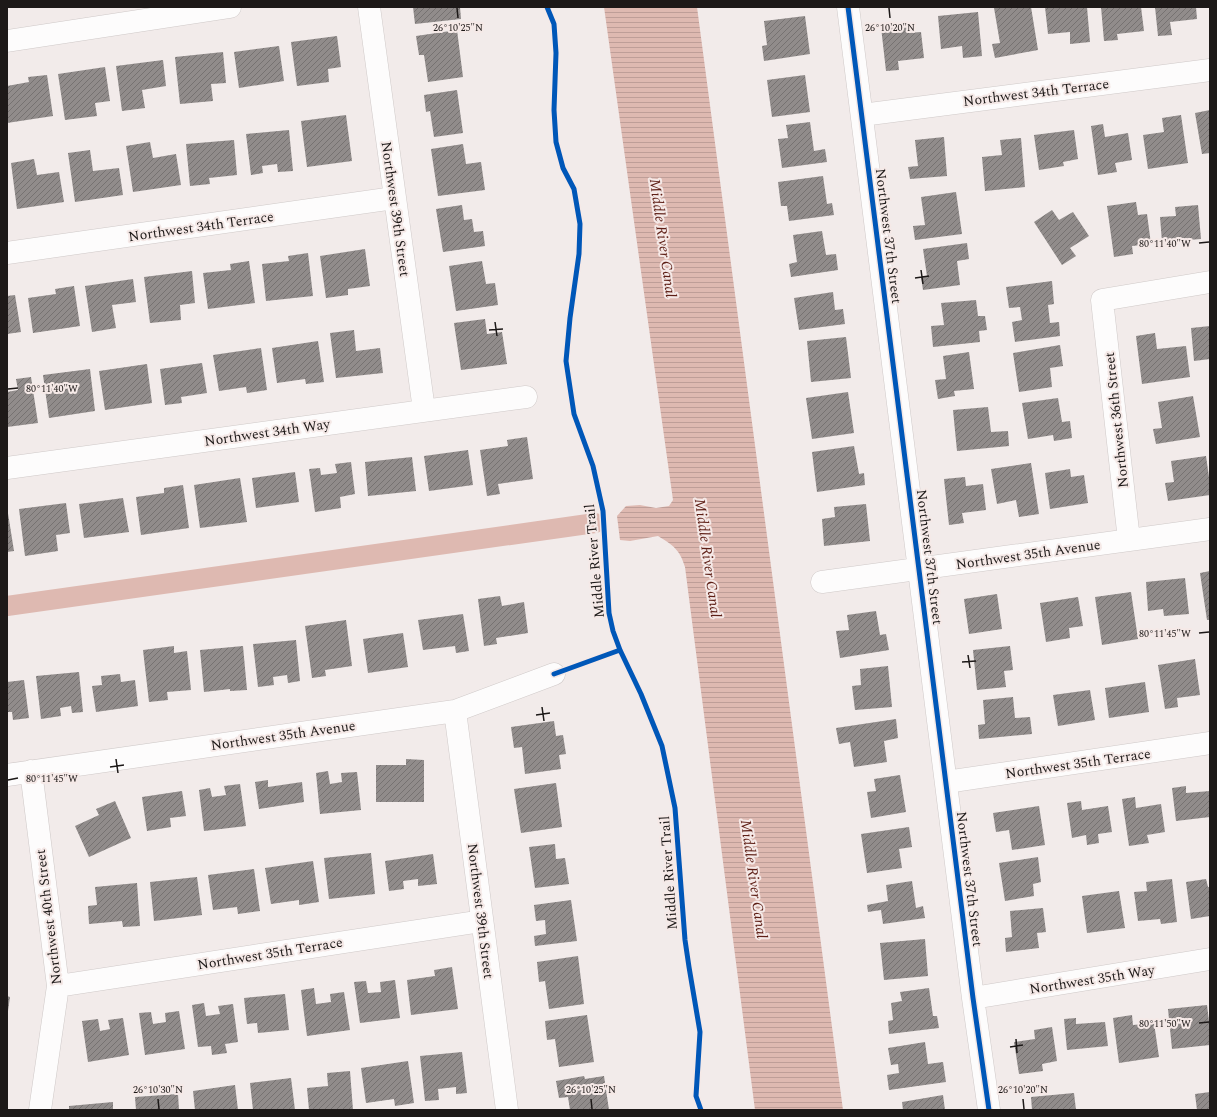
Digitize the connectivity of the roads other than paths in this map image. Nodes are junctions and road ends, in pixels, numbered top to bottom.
1 (230, 7) edge
2 (369, 7) edge
3 (848, 7) edge
4 (7, 41) edge
5 (1210, 70) edge
6 (862, 115) junction
7 (394, 198) junction
8 (7, 253) edge
9 (1210, 282) edge
10 (526, 397) dead end
11 (424, 410) junction
12 (7, 468) edge
13 (1210, 530) edge
14 (1129, 540) junction
15 (919, 570) junction
16 (822, 582) dead end
17 (554, 674) dead end
18 (456, 711) junction
19 (1210, 743) edge
20 (31, 771) junction
21 (7, 775) edge
22 (946, 782) junction
23 (482, 921) junction
24 (1210, 959) edge
25 (58, 986) junction
26 (973, 998) junction
27 (40, 1110) edge
28 (507, 1110) edge
29 (989, 1110) edge

1 - 4 street
2 - 7 street, Northwest 39th Street
3 - 6 street, Northwest 37th Street
5 - 6 street, Northwest 34th Terrace
6 - 15 street, Northwest 37th Street
7 - 8 street, Northwest 34th Terrace
7 - 11 street, Northwest 39th Street
9 - 14 street, Northwest 36th Street
10 - 11 street, Northwest 34th Way
11 - 12 street, Northwest 34th Way
13 - 14 street, Northwest 35th Avenue
14 - 15 street, Northwest 35th Avenue
15 - 16 street, Northwest 35th Avenue
15 - 22 street, Northwest 37th Street
17 - 18 street, Northwest 35th Avenue
18 - 20 street, Northwest 35th Avenue
18 - 23 street, Northwest 39th Street
19 - 22 street, Northwest 35th Terrace
20 - 21 street, Northwest 35th Avenue
20 - 25 street, Northwest 40th Street
22 - 26 street, Northwest 37th Street
23 - 25 street, Northwest 35th Terrace
23 - 28 street, Northwest 39th Street
24 - 26 street, Northwest 35th Way
25 - 27 street, Northwest 40th Street
26 - 29 street, Northwest 37th Street

